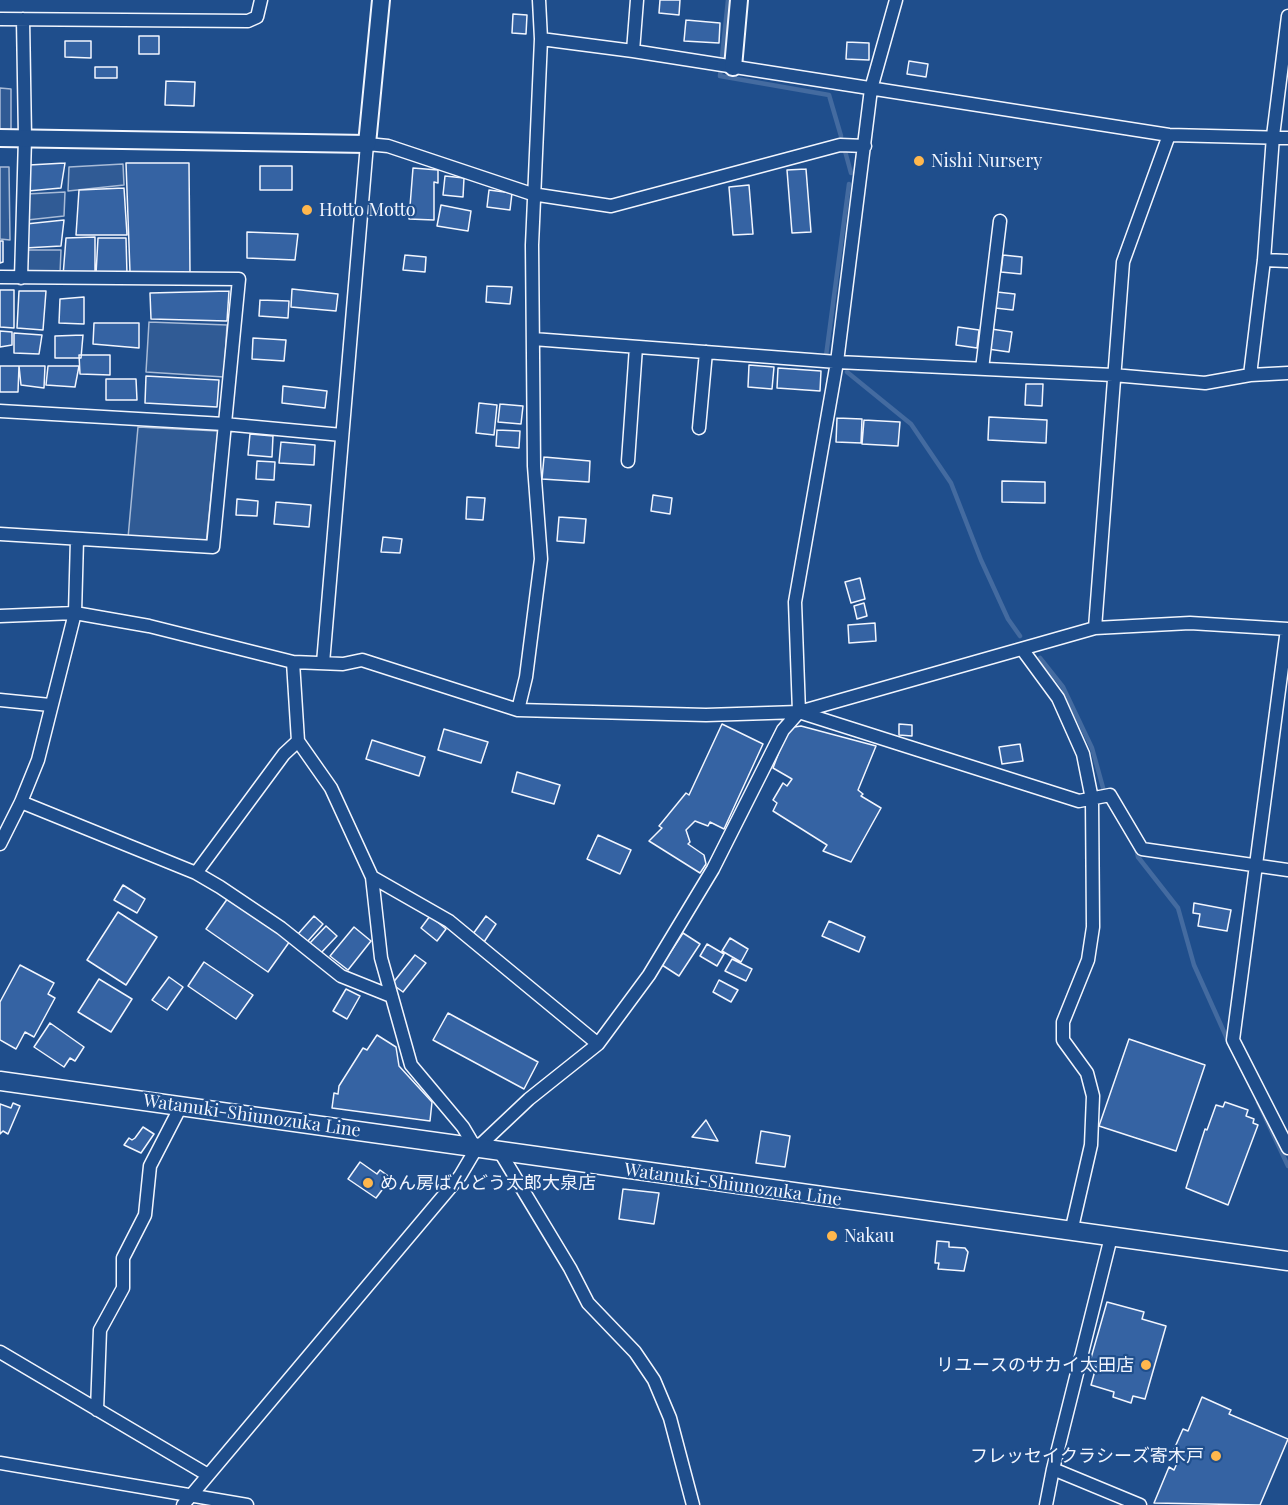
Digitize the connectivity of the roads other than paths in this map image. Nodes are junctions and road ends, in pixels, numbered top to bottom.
1 (261, 0) edge
2 (381, 0) edge
3 (539, 0) edge
4 (637, 0) edge
5 (739, 0) edge
6 (896, 0) edge
7 (1288, 16) edge
8 (0, 19) edge
9 (23, 19) junction
10 (541, 39) junction
11 (633, 51) junction
12 (733, 67) junction
13 (871, 88) junction
14 (1169, 135) junction
15 (1273, 136) junction
16 (0, 138) edge
17 (25, 138) junction
18 (1288, 138) edge
19 (367, 144) junction
20 (865, 146) junction
21 (532, 194) junction
22 (1000, 221) dead end
23 (1264, 260) junction
24 (1288, 261) edge
25 (0, 277) edge
26 (21, 278) junction
27 (533, 339) junction
28 (636, 347) junction
29 (706, 352) junction
30 (837, 362) junction
31 (982, 369) junction
32 (1288, 373) edge
33 (1113, 375) junction
34 (1250, 375) junction
35 (0, 411) edge
36 (224, 424) junction
37 (699, 428) dead end
38 (342, 435) junction
39 (627, 461) dead end
40 (0, 534) edge
41 (77, 539) junction
42 (75, 613) junction
43 (0, 616) edge
44 (1095, 628) junction
45 (1287, 629) edge
46 (1022, 649) junction
47 (293, 662) junction
48 (323, 663) junction
49 (0, 700) edge
50 (50, 705) junction
51 (518, 710) junction
52 (799, 712) junction
53 (298, 741) junction
54 (1092, 799) junction
55 (21, 802) junction
56 (3, 829) edge
57 (0, 844) edge
58 (1257, 865) junction
59 (1288, 870) edge
60 (196, 873) junction
61 (372, 877) junction
62 (391, 996) junction
63 (598, 1044) junction
64 (0, 1081) edge
65 (181, 1106) junction
66 (476, 1149) junction
67 (1288, 1149) edge
68 (500, 1152) junction
69 (1071, 1232) junction
70 (1111, 1237) junction
71 (1288, 1261) edge
72 (0, 1352) edge
73 (97, 1410) junction
74 (0, 1463) edge
75 (1053, 1469) junction
76 (208, 1475) junction
77 (185, 1502) edge
78 (247, 1505) edge
79 (693, 1505) edge
80 (1046, 1505) edge
81 (1140, 1505) edge

1 - 9 street
2 - 19 street
3 - 10 street
4 - 11 street
5 - 12 street
6 - 13 street
7 - 15 street
8 - 9 street
9 - 17 street
10 - 11 street
10 - 21 street
11 - 12 street
12 - 13 street
13 - 14 street
13 - 20 street
14 - 15 street
14 - 33 street
15 - 18 street
15 - 23 street
16 - 17 street
17 - 19 street
17 - 26 street
19 - 21 street
19 - 38 street
20 - 21 street
20 - 30 street
21 - 27 street
22 - 31 street
23 - 24 street
23 - 34 street
25 - 26 street
26 - 36 street
27 - 28 street
27 - 51 street
28 - 29 street
28 - 39 street
29 - 30 street
29 - 37 street
30 - 31 street
30 - 52 street
31 - 33 street
32 - 34 street
33 - 34 street
33 - 44 street
35 - 36 street
36 - 38 street
36 - 41 street
38 - 48 street
40 - 41 street
41 - 42 street
42 - 43 street
42 - 47 street
42 - 50 street
44 - 45 street
44 - 46 street
45 - 58 street
46 - 52 street
46 - 54 street
47 - 48 street
47 - 53 street
48 - 51 street
49 - 50 street
50 - 55 street
51 - 52 street
52 - 54 street
52 - 63 street
53 - 60 street
53 - 61 street
54 - 58 street
54 - 69 street
55 - 56 street
55 - 60 street
56 - 57 street
58 - 59 street
58 - 67 street
60 - 62 street
61 - 62 street
61 - 63 street
62 - 66 street
63 - 66 street
64 - 65 main road, Watanuki-Shiunozuka Line
65 - 66 main road, Watanuki-Shiunozuka Line
65 - 73 street
66 - 68 main road, Watanuki-Shiunozuka Line
66 - 76 street
68 - 69 main road, Watanuki-Shiunozuka Line
68 - 79 street
69 - 70 main road, Watanuki-Shiunozuka Line
70 - 71 main road, Watanuki-Shiunozuka Line
70 - 75 street
72 - 73 street
73 - 76 street
74 - 77 street
75 - 80 street
75 - 81 street
76 - 77 street
77 - 78 street

